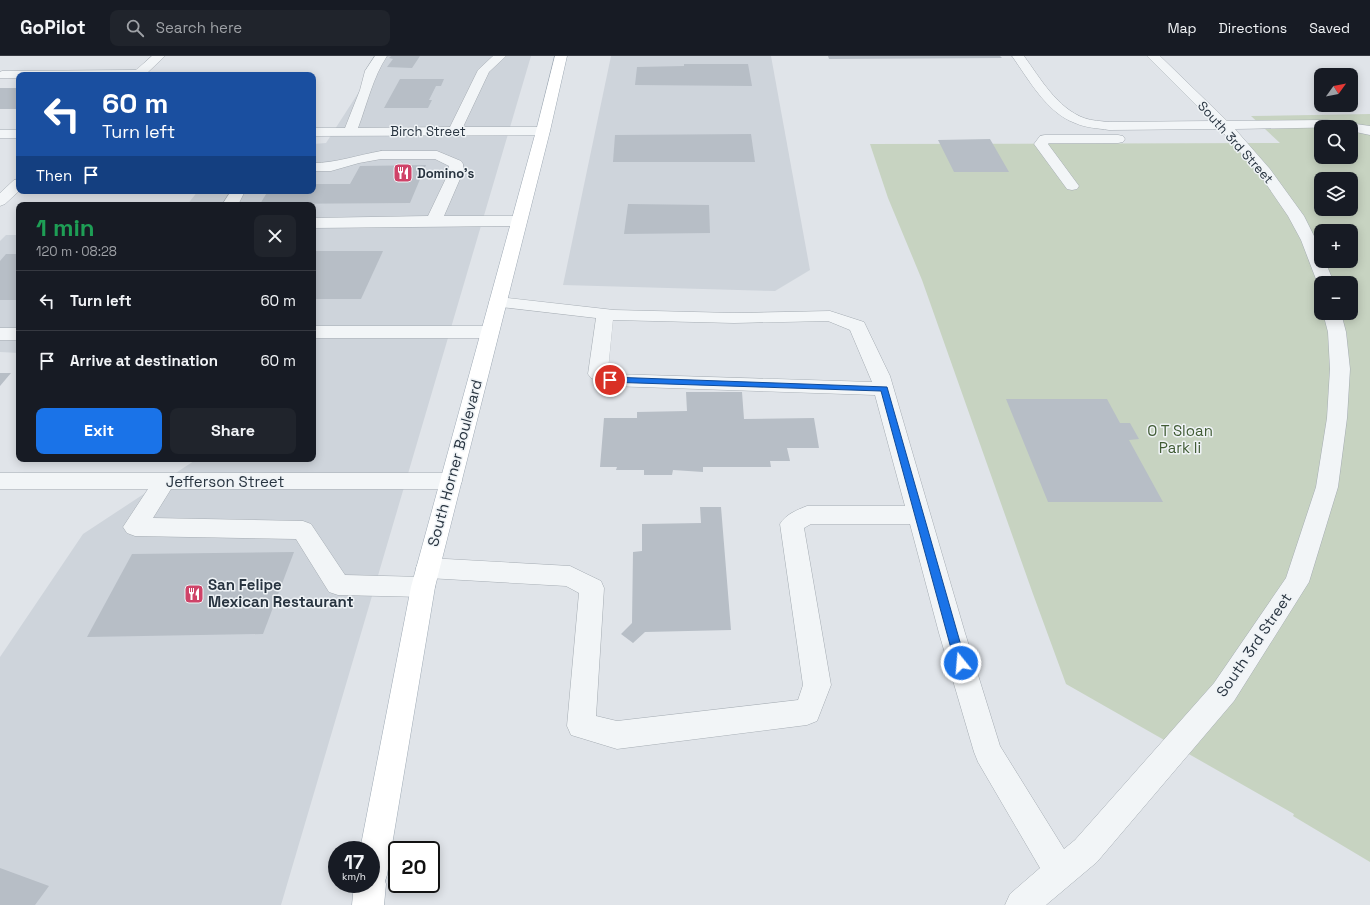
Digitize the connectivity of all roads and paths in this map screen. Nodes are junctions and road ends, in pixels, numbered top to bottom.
1 (159, 56) edge
2 (380, 56) edge
3 (500, 56) edge
4 (561, 56) edge
5 (1018, 56) edge
6 (1153, 56) edge
7 (141, 72) edge
8 (2, 75) dead end
9 (16, 75) edge
10 (1222, 125) junction
11 (456, 131) junction
12 (543, 131) junction
13 (1370, 131) edge
14 (316, 132) edge
15 (350, 132) junction
16 (0, 134) edge
17 (16, 134) edge
18 (1133, 140) dead end
19 (1220, 140) dead end
20 (1236, 140) junction
21 (316, 167) edge
22 (1072, 186) dead end
23 (16, 187) edge
24 (0, 201) edge
25 (434, 221) junction
26 (519, 221) junction
27 (316, 223) edge
28 (1322, 276) edge
29 (498, 302) junction
30 (605, 314) junction
31 (1334, 320) edge
32 (316, 332) edge
33 (490, 332) junction
34 (0, 334) edge
35 (16, 334) edge
36 (884, 389) junction
37 (0, 481) edge
38 (165, 481) junction
39 (451, 481) junction
40 (919, 515) junction
41 (425, 578) junction
42 (377, 841) edge
43 (1060, 872) junction
44 (369, 893) edge
45 (368, 905) edge
46 (1021, 905) edge

1 - 7 street
2 - 15 street
3 - 11 street
4 - 12 main road, South Horner Boulevard
5 - 10 street
6 - 10 street, South 3rd Street
8 - 9 street
10 - 13 street
10 - 20 street, South 3rd Street
11 - 12 street, Birch Street
11 - 15 street, Birch Street
12 - 26 main road, South Horner Boulevard
14 - 15 street, Birch Street
16 - 17 street
18 - 22 street
19 - 20 street
20 - 28 street, South 3rd Street
21 - 25 street
23 - 24 street
25 - 26 street
25 - 27 street
26 - 29 main road, South Horner Boulevard
29 - 30 street
29 - 33 main road, South Horner Boulevard
30 - 36 street
30 - 36 street
31 - 43 street, South 3rd Street
32 - 33 street
33 - 39 main road, South Horner Boulevard
34 - 35 street
36 - 40 street
37 - 38 street, Jefferson Street
38 - 39 street, Jefferson Street
38 - 41 street
39 - 41 main road, South Horner Boulevard
40 - 41 street
40 - 43 street
41 - 42 main road, South Horner Boulevard
43 - 46 street, South 3rd Street
44 - 45 main road

